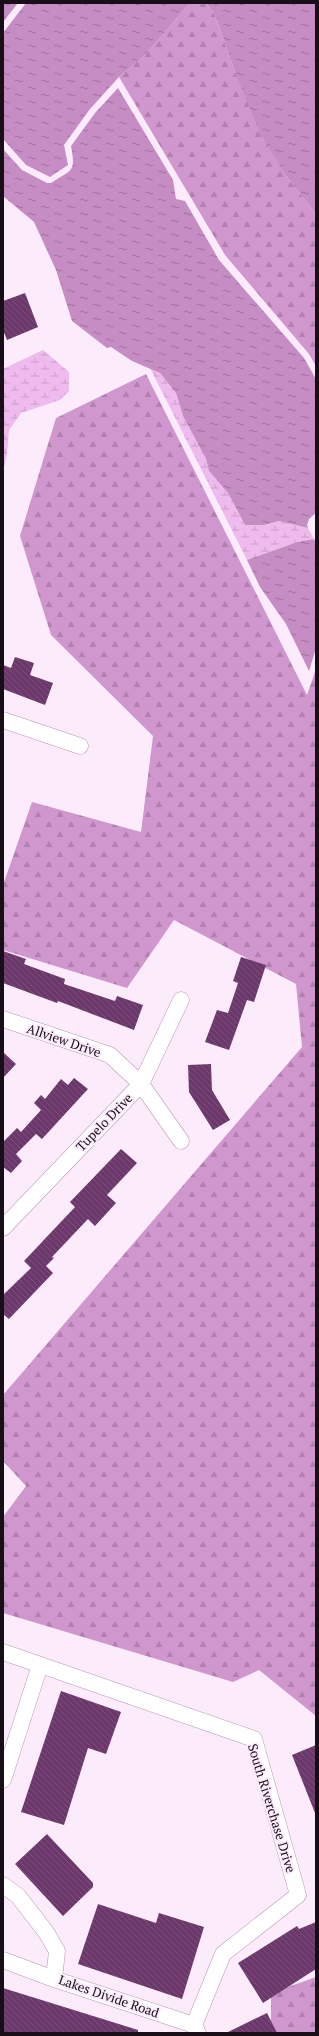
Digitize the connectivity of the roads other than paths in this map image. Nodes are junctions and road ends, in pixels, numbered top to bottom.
1 (3, 720) edge
2 (80, 746) dead end
3 (181, 1000) dead end
4 (3, 1019) edge
5 (141, 1084) junction
6 (182, 1141) dead end
7 (3, 1228) edge
8 (3, 1652) edge
9 (40, 1665) junction
10 (3, 1780) edge
11 (3, 1884) edge
12 (3, 1960) edge
13 (54, 1979) junction
14 (196, 2029) edge

1 - 2 street
3 - 5 street, Tupelo Drive
4 - 5 street, Allview Drive
5 - 6 street, Allview Drive
5 - 7 street, Tupelo Drive
8 - 9 street, South Riverchase Drive
9 - 10 street
9 - 14 street, South Riverchase Drive
11 - 13 street, Lakes Divide Road
12 - 13 street
13 - 14 street, Lakes Divide Road

